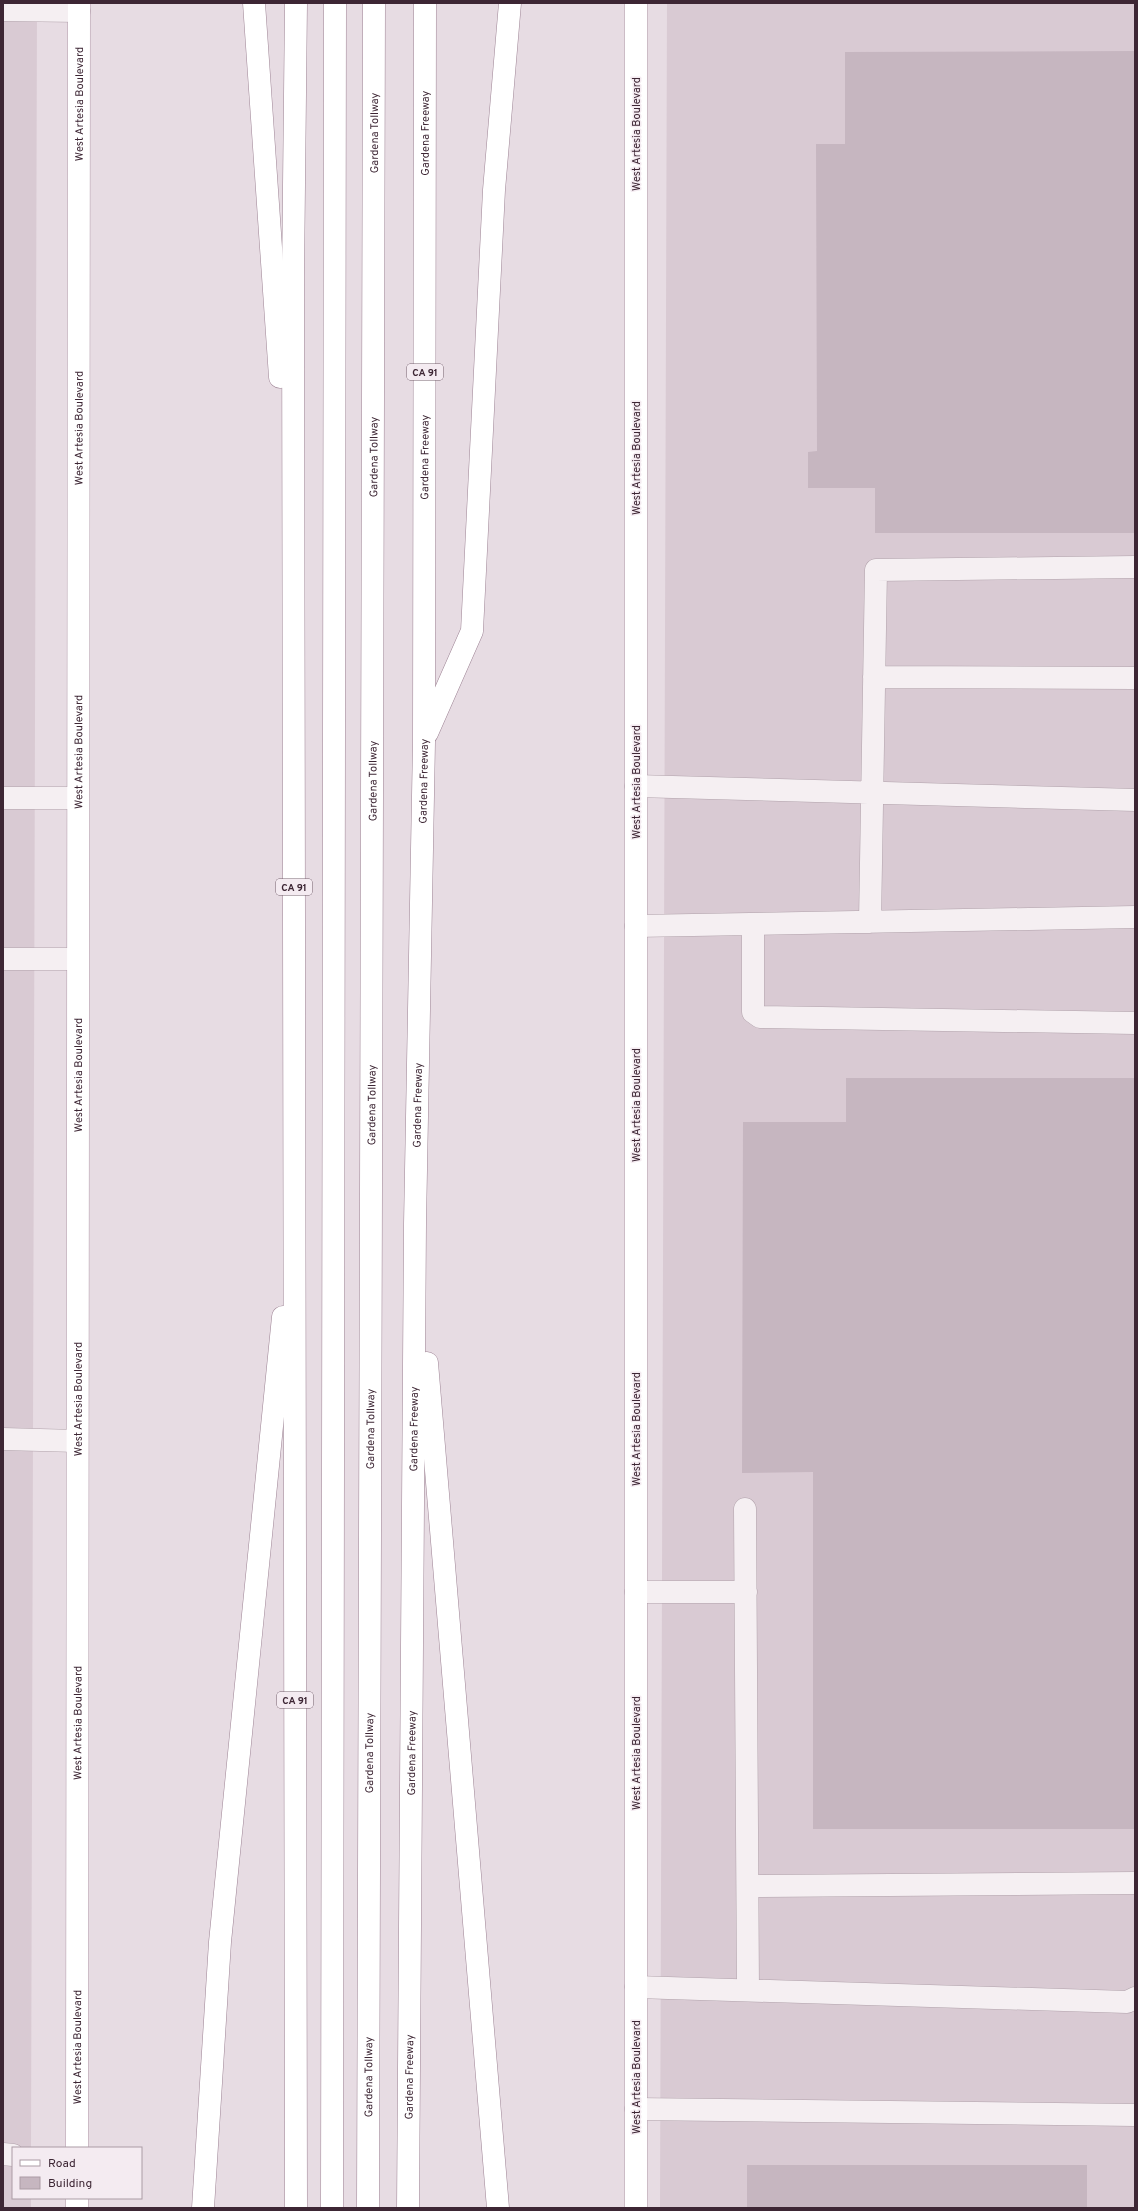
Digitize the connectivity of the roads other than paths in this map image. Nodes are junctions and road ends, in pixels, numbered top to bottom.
1 (254, 3) edge
2 (296, 3) edge
3 (335, 3) edge
4 (374, 3) edge
5 (425, 3) edge
6 (510, 3) edge
7 (636, 3) edge
8 (79, 7) edge
9 (3, 10) edge
10 (1135, 567) edge
11 (294, 582) junction
12 (874, 677) junction
13 (1135, 678) edge
14 (424, 742) junction
15 (636, 786) junction
16 (872, 792) junction
17 (3, 798) edge
18 (77, 798) junction
19 (1135, 800) edge
20 (1135, 917) edge
21 (870, 922) junction
22 (753, 924) junction
23 (636, 926) junction
24 (3, 959) edge
25 (77, 959) junction
26 (1135, 1023) edge
27 (295, 1192) junction
28 (415, 1224) junction
29 (3, 1439) edge
30 (77, 1441) junction
31 (745, 1510) dead end
32 (636, 1592) junction
33 (746, 1592) junction
34 (1135, 1883) edge
35 (748, 1886) junction
36 (636, 1987) junction
37 (748, 1990) junction
38 (1135, 1998) edge
39 (636, 2109) junction
40 (1135, 2115) edge
41 (77, 2147) edge
42 (203, 2208) edge
43 (296, 2208) edge
44 (332, 2208) edge
45 (368, 2208) edge
46 (408, 2208) edge
47 (498, 2208) edge
48 (636, 2208) edge

1 - 11 main road
2 - 11 main road, CA 91
3 - 44 main road
4 - 45 main road, Gardena Tollway
5 - 14 main road, Gardena Freeway / CA 91
6 - 14 main road
7 - 15 main road, West Artesia Boulevard
8 - 9 street
8 - 18 main road, West Artesia Boulevard
10 - 12 street
11 - 27 main road, CA 91
12 - 13 street
12 - 16 street
14 - 28 main road, Gardena Freeway / CA 91
15 - 16 street
15 - 23 main road, West Artesia Boulevard
16 - 19 street
16 - 21 street
17 - 18 street
18 - 25 main road, West Artesia Boulevard
20 - 21 street
21 - 22 street
22 - 23 street
22 - 26 street
23 - 32 main road, West Artesia Boulevard
24 - 25 street
25 - 30 main road, West Artesia Boulevard
27 - 42 main road
27 - 43 main road, CA 91
28 - 46 main road, Gardena Freeway / CA 91
28 - 47 main road
29 - 30 street
30 - 41 main road, West Artesia Boulevard
31 - 33 street
32 - 33 street
32 - 36 main road, West Artesia Boulevard
33 - 35 street
34 - 35 street
35 - 37 street
36 - 37 street
36 - 39 main road, West Artesia Boulevard
37 - 38 street
39 - 40 street
39 - 48 main road, West Artesia Boulevard

